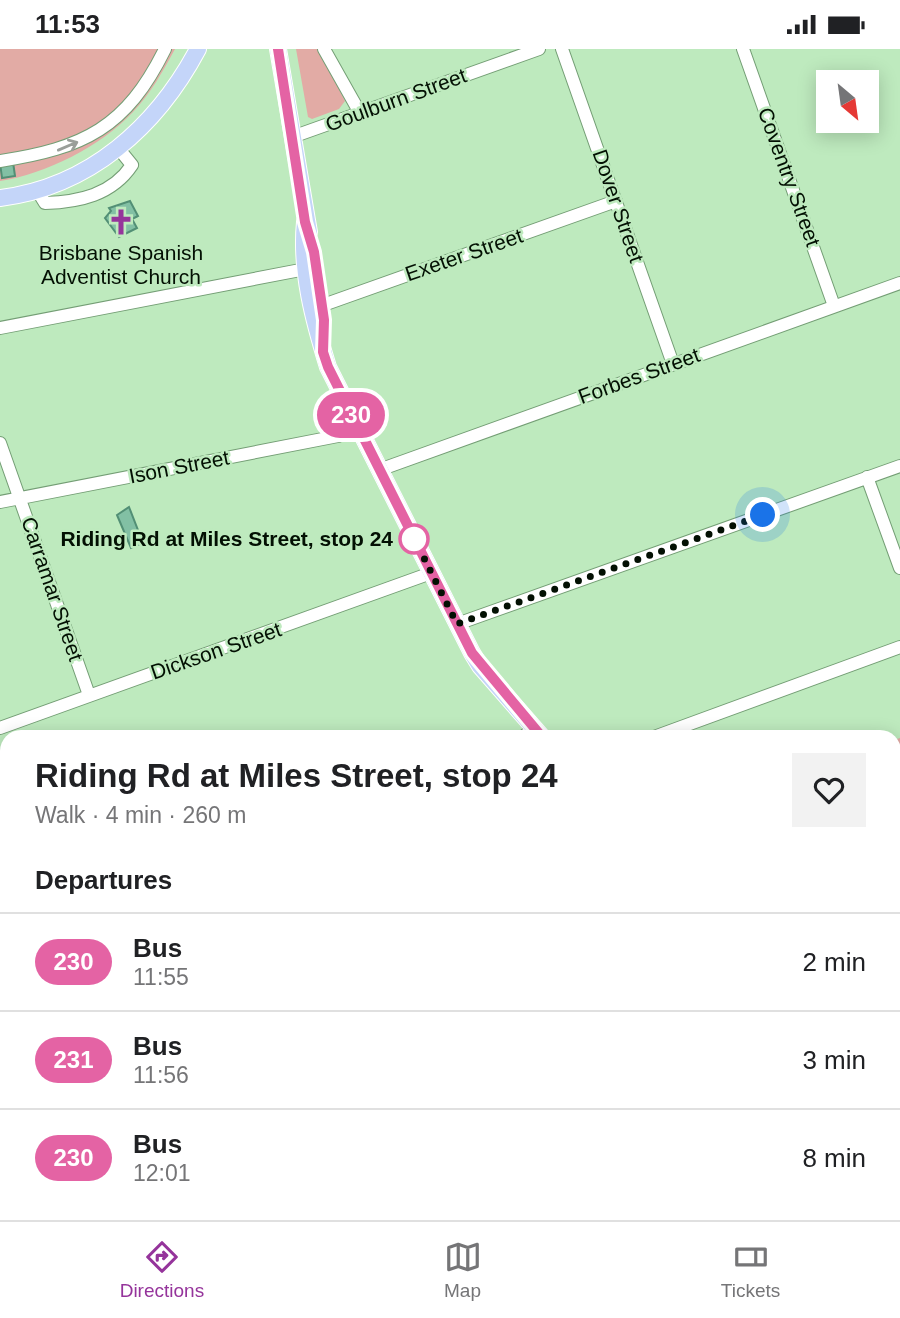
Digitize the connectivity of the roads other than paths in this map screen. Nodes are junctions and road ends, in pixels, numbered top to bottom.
1 (165, 49) edge
2 (198, 49) edge
3 (278, 49) edge
4 (324, 49) edge
5 (539, 49) edge
6 (562, 49) edge
7 (743, 49) edge
8 (360, 113) junction
9 (292, 137) junction
10 (119, 149) junction
11 (0, 161) edge
12 (37, 190) junction
13 (0, 198) edge
14 (616, 201) junction
15 (311, 267) junction
16 (900, 283) edge
17 (834, 306) junction
18 (317, 307) junction
19 (0, 328) edge
20 (673, 364) junction
21 (357, 428) junction
22 (0, 443) edge
23 (900, 466) edge
24 (379, 470) junction
25 (867, 477) junction
26 (20, 498) junction
27 (0, 502) edge
28 (900, 568) edge
29 (431, 573) junction
30 (457, 624) junction
31 (900, 647) edge
32 (89, 695) junction
33 (0, 727) edge
34 (530, 730) edge
35 (673, 730) edge

11 -> 1 street
2 - 10 main road
3 - 9 main road
4 - 8 street
5 - 8 street, Goulburn Street
6 - 14 street, Dover Street
7 - 17 street, Coventry Street
8 - 9 street, Goulburn Street
9 - 15 main road
10 - 12 main road
10 - 12 street
12 - 13 main road
14 - 18 street, Exeter Street
14 - 20 street, Dover Street
15 - 18 main road
15 - 19 street
16 - 17 street, Forbes Street
17 - 20 street, Forbes Street
18 - 21 main road
20 - 24 street, Forbes Street
21 - 24 main road
21 - 26 street, Ison Street
22 - 26 street, Carramar Street
23 - 25 street
24 - 29 main road
25 - 28 street
25 - 30 street
26 - 27 street, Ison Street
26 - 32 street, Carramar Street
29 - 30 main road
29 - 32 street, Dickson Street
30 - 34 main road
31 - 35 street
32 - 33 street, Dickson Street

